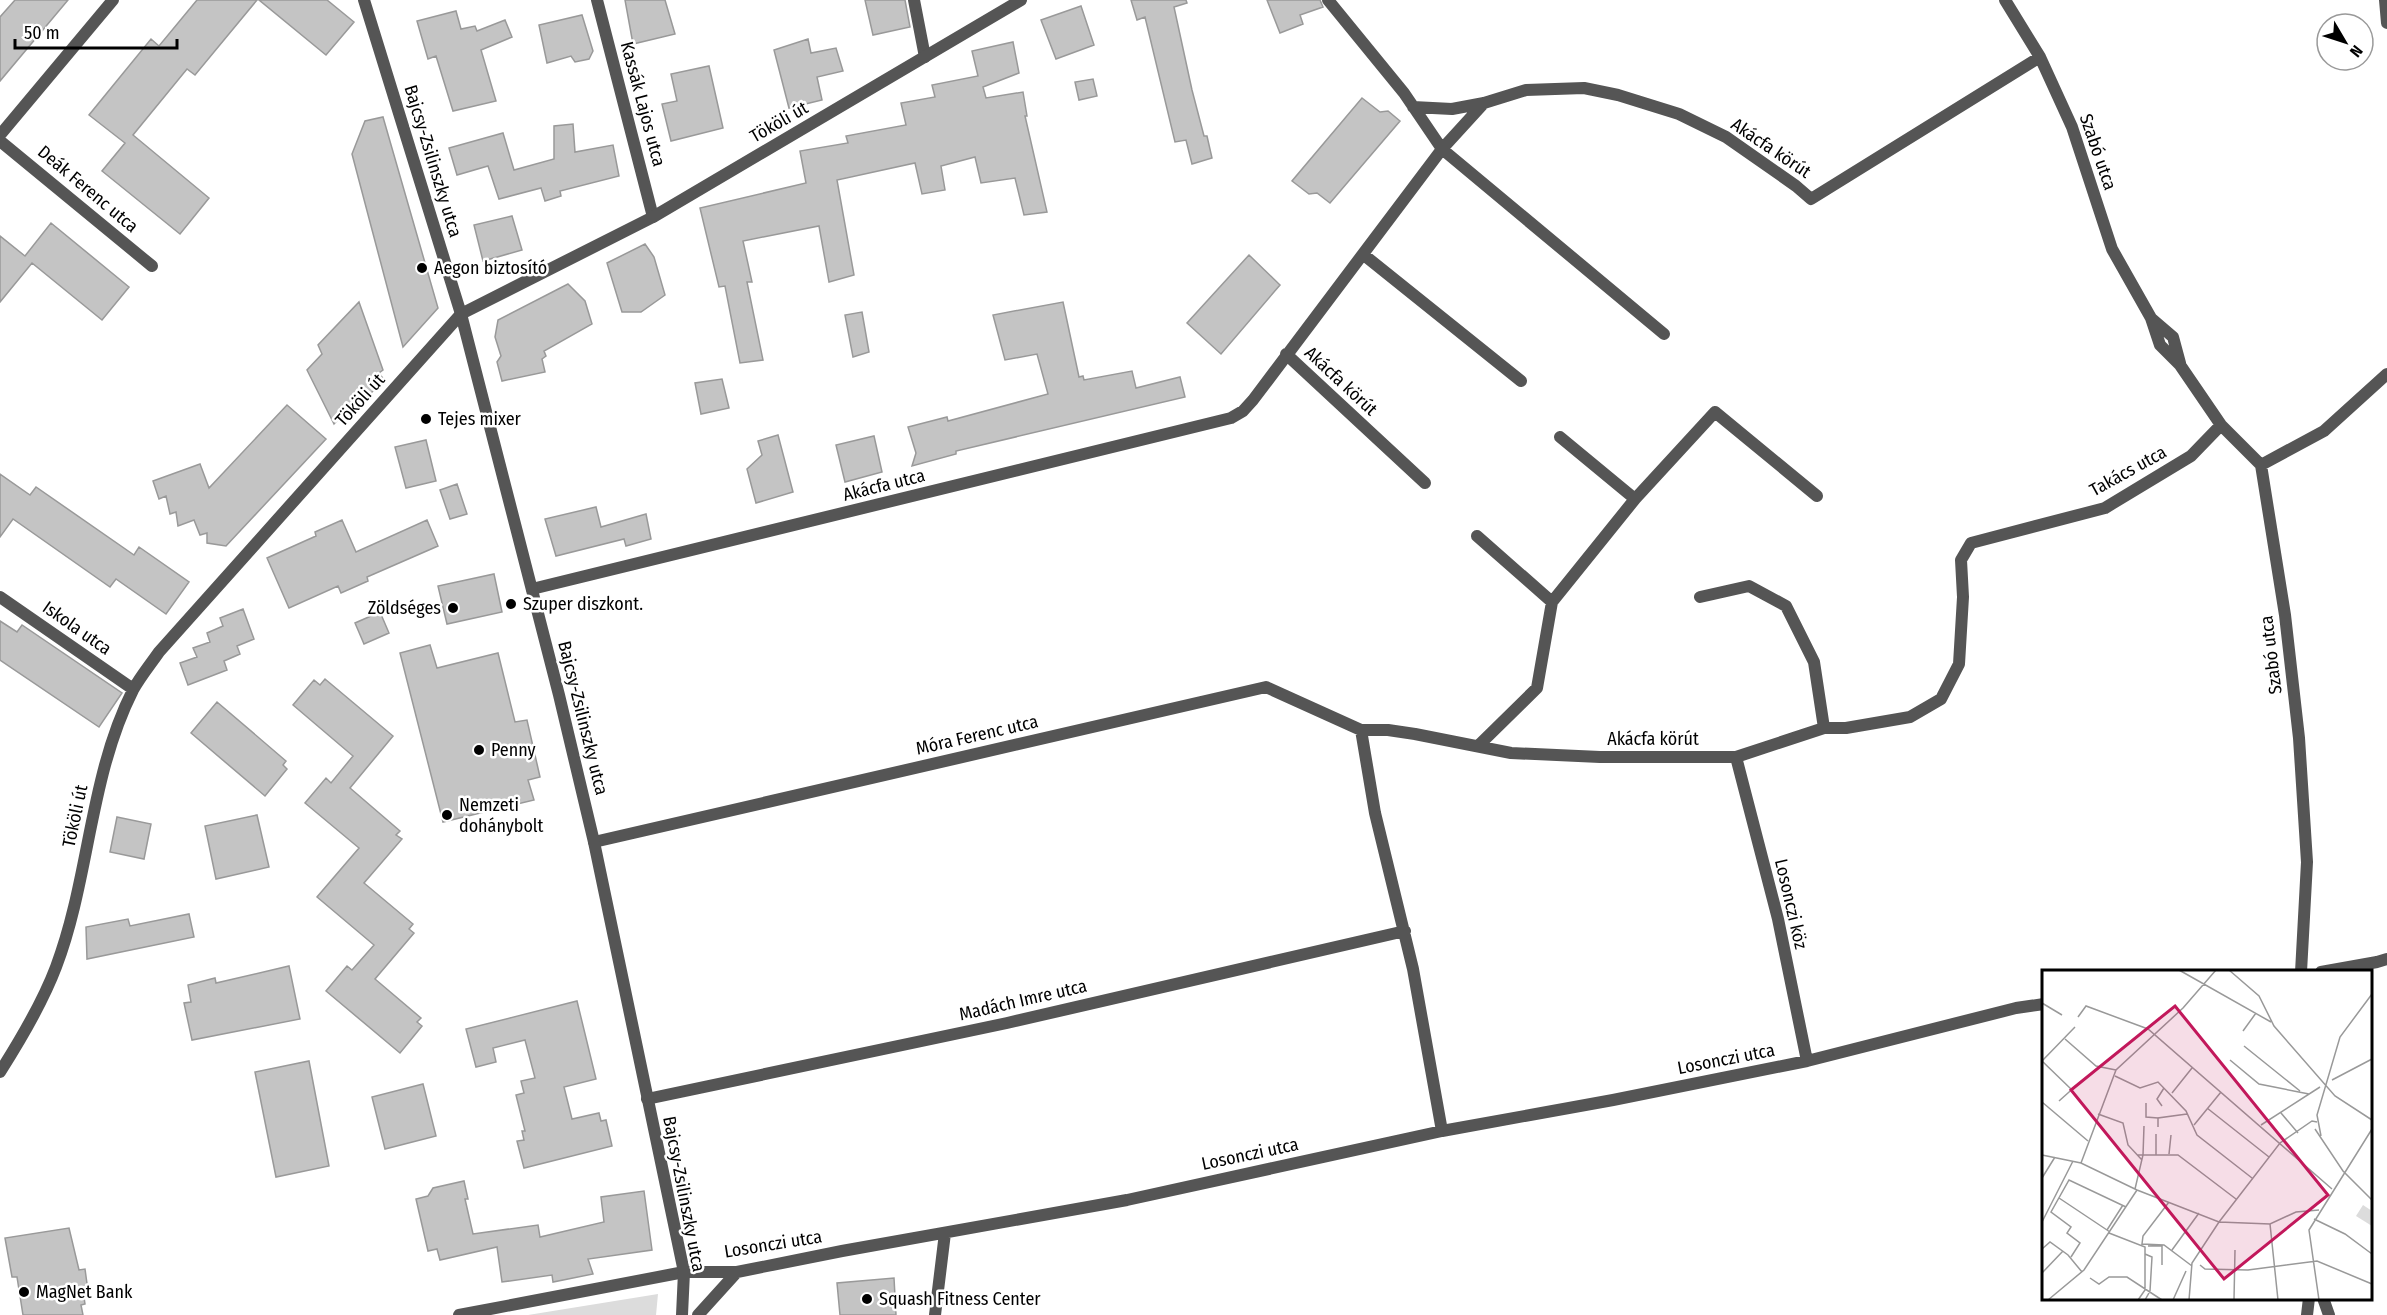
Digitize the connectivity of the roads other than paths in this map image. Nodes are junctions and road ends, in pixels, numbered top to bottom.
1 (113, 0) edge
2 (364, 0) edge
3 (597, 0) edge
4 (914, 0) edge
5 (1022, 0) edge
6 (1328, 0) edge
7 (2005, 0) edge
8 (2386, 5) edge
9 (2387, 23) edge
10 (925, 57) junction
11 (2040, 57) junction
12 (1484, 103) junction
13 (1413, 107) junction
14 (0, 135) edge
15 (0, 141) edge
16 (1442, 149) junction
17 (653, 217) junction
18 (1364, 255) junction
19 (152, 266) dead end
20 (461, 314) junction
21 (1664, 334) dead end
22 (1286, 354) junction
23 (2387, 374) edge
24 (1521, 381) dead end
25 (1243, 411) joint
26 (2221, 425) junction
27 (1560, 436) dead end
28 (2261, 465) junction
29 (1425, 483) dead end
30 (1817, 496) dead end
31 (1635, 499) junction
32 (1476, 536) dead end
33 (1971, 543) joint
34 (532, 589) junction
35 (0, 597) edge
36 (1700, 597) dead end
37 (1552, 602) junction
38 (133, 689) junction
39 (1824, 728) junction
40 (1360, 730) junction
41 (1478, 746) junction
42 (1736, 757) junction
43 (594, 842) junction
44 (1405, 931) junction
45 (2387, 959) edge
46 (2301, 970) edge
47 (2333, 970) edge
48 (2042, 1004) edge
49 (1807, 1061) junction
50 (0, 1072) edge
51 (647, 1099) junction
52 (1442, 1131) junction
53 (945, 1233) junction
54 (684, 1272) junction
55 (737, 1272) junction
56 (2309, 1300) edge
57 (2323, 1300) edge
58 (459, 1315) edge
59 (682, 1315) edge
60 (698, 1315) edge
61 (935, 1315) edge
62 (2307, 1315) edge
63 (2329, 1315) edge

1 - 14 street
2 - 20 street, Bajcsy-Zsilinszky utca
3 - 17 street, Kassák Lajos utca
4 - 10 street
5 - 10 street, Tököli út
6 - 13 street
7 - 11 street, Szabó utca
8 - 9 street
10 - 17 street, Tököli út
11 - 12 street, Akácfa körút
11 - 26 street, Szabó utca
12 - 13 street, Akácfa körút
12 - 16 street, Akácfa körút
13 - 16 street
15 - 19 street, Deák Ferenc utca
16 - 18 street, Akácfa körút
16 - 21 street
17 - 20 street, Tököli út
18 - 22 street, Akácfa körút
18 - 24 street
20 - 34 street, Bajcsy-Zsilinszky utca
20 - 38 street, Tököli út
22 - 25 street, Akácfa körút
22 - 29 street, Akácfa körút
23 - 28 street
25 - 34 street, Akácfa utca
26 - 28 street, Szabó utca
26 - 33 street, Takács utca
27 - 31 street
28 - 46 street, Szabó utca
30 - 31 street
31 - 37 street
32 - 37 street
33 - 39 street, Akácfa körút
34 - 43 street, Bajcsy-Zsilinszky utca
35 - 38 street, Iskola utca
36 - 39 street
37 - 41 street
38 - 50 street, Tököli út
39 - 42 street, Akácfa körút
40 - 41 street, Akácfa körút
40 - 43 street, Móra Ferenc utca
40 - 44 street
41 - 42 street, Akácfa körút
42 - 49 street, Losonczi köz
43 - 51 street, Bajcsy-Zsilinszky utca
44 - 51 street, Madách Imre utca
44 - 52 street
45 - 47 street
48 - 49 street, Losonczi utca
49 - 52 street, Losonczi utca
51 - 54 street, Bajcsy-Zsilinszky utca
52 - 53 street, Losonczi utca
53 - 55 street, Losonczi utca
53 - 61 street
54 - 55 street, Losonczi utca
54 - 58 street, Losonczi utca
54 - 59 street, Bajcsy-Zsilinszky utca
55 - 60 street
56 - 62 street
57 - 63 street

